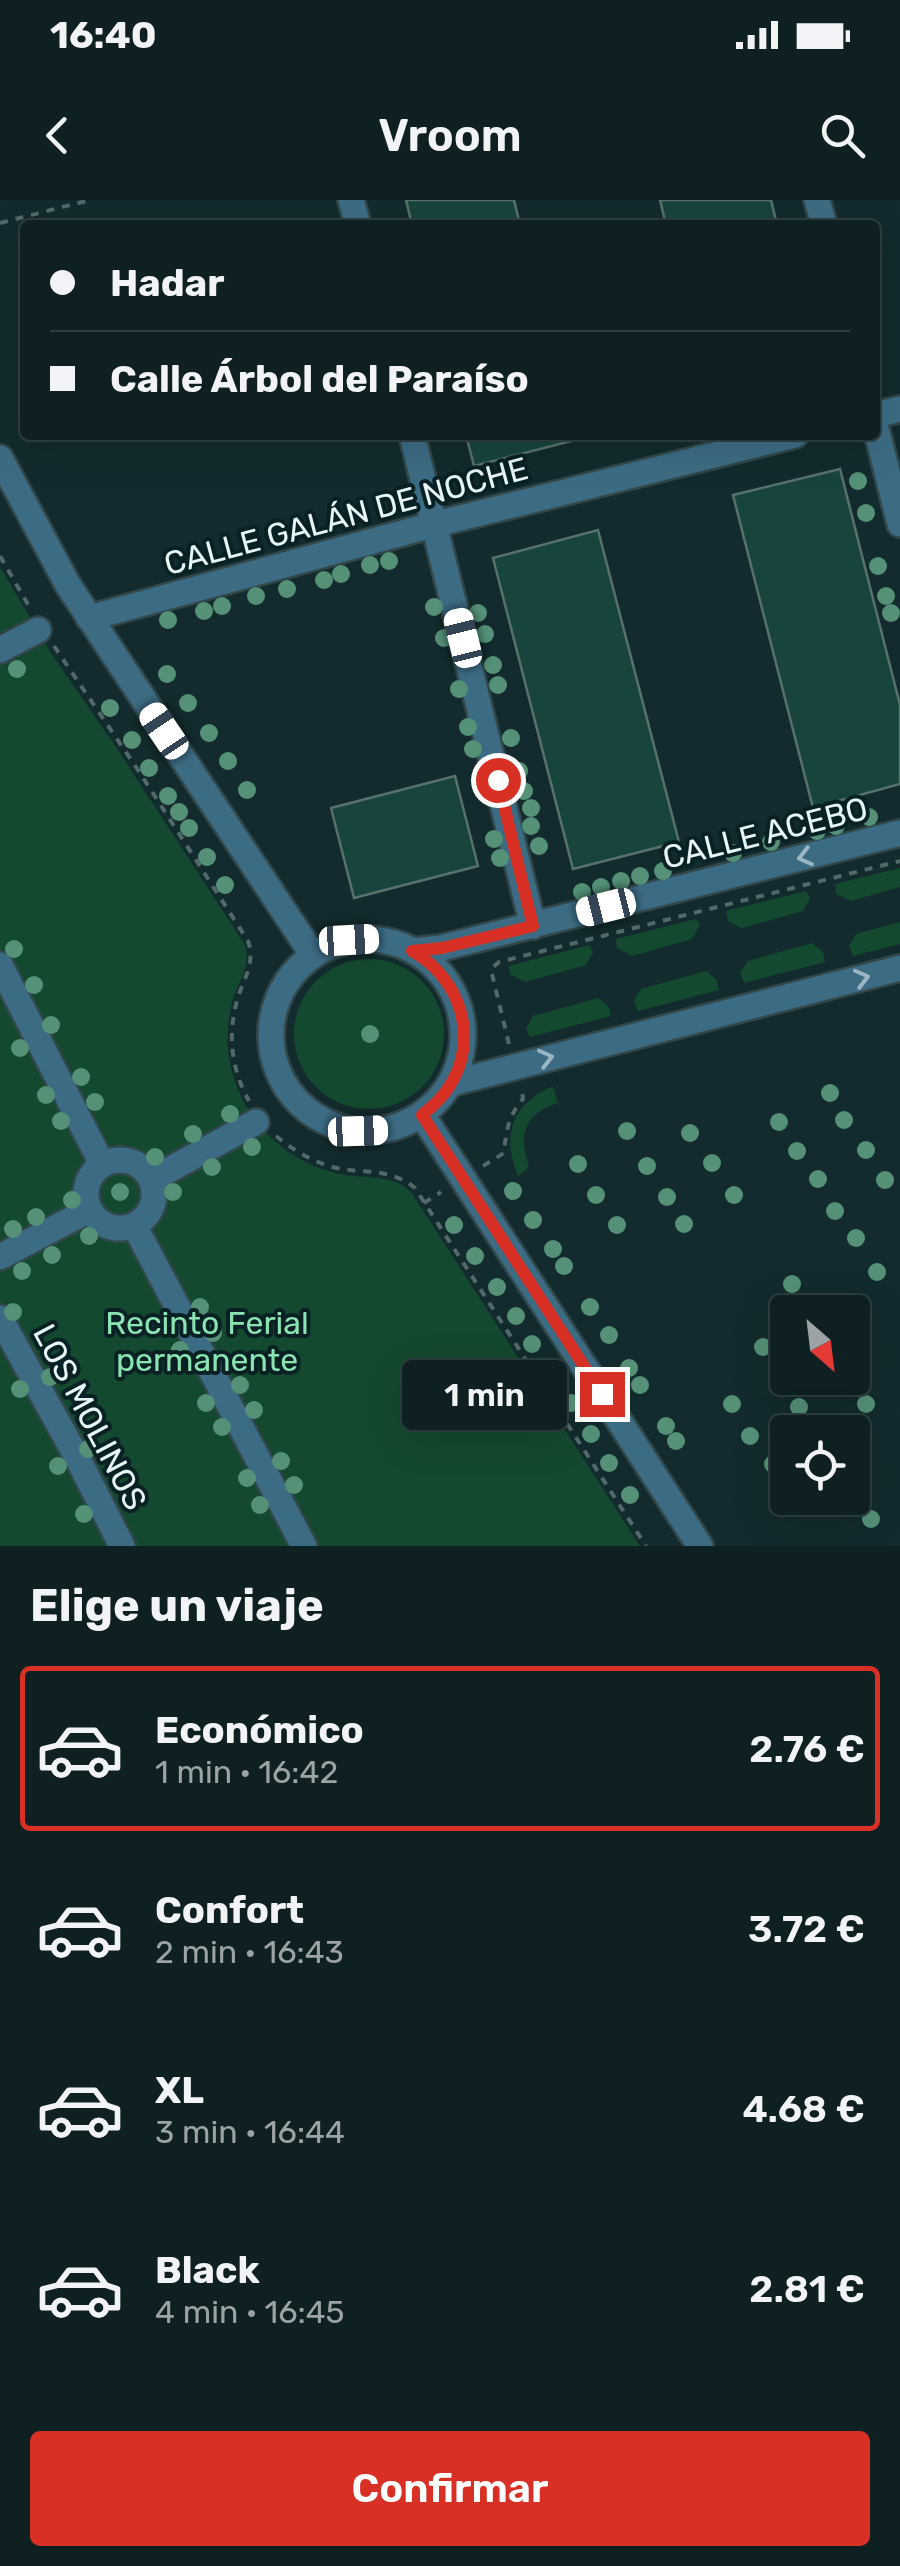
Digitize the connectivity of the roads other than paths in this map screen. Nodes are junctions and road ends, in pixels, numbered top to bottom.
1 (413, 440) edge
2 (775, 440) edge
3 (879, 440) edge
4 (0, 458) edge
5 (436, 524) junction
6 (900, 524) edge
7 (89, 618) junction
8 (40, 627) road end
9 (0, 650) edge
10 (900, 833) edge
11 (533, 926) junction
12 (412, 951) junction
13 (313, 955) junction
14 (0, 965) edge
15 (900, 968) edge
16 (452, 1083) junction
17 (422, 1115) junction
18 (259, 1119) road end
19 (102, 1164) junction
20 (151, 1180) junction
21 (90, 1210) junction
22 (134, 1225) junction
23 (0, 1257) edge
24 (0, 1318) edge
25 (122, 1546) edge
26 (304, 1546) edge
27 (700, 1546) edge

1 - 5 street
2 - 5 street, CALLE GALÁN DE NOCHE
3 - 6 street
4 - 7 street
5 - 7 street, CALLE GALÁN DE NOCHE
5 - 11 street
7 - 13 street
8 - 9 street
10 -> 11 street, CALLE ACEBO
11 - 12 street, CALLE ACEBO
12 - 13 street
12 - 16 street
13 - 17 street
14 - 19 street
16 -> 15 street
16 - 17 street
17 - 27 street
18 - 20 street
19 - 20 street
19 - 21 street
20 - 22 street
21 - 22 street
21 - 23 street
22 - 26 street
24 - 25 street, LOS MOLINOS

